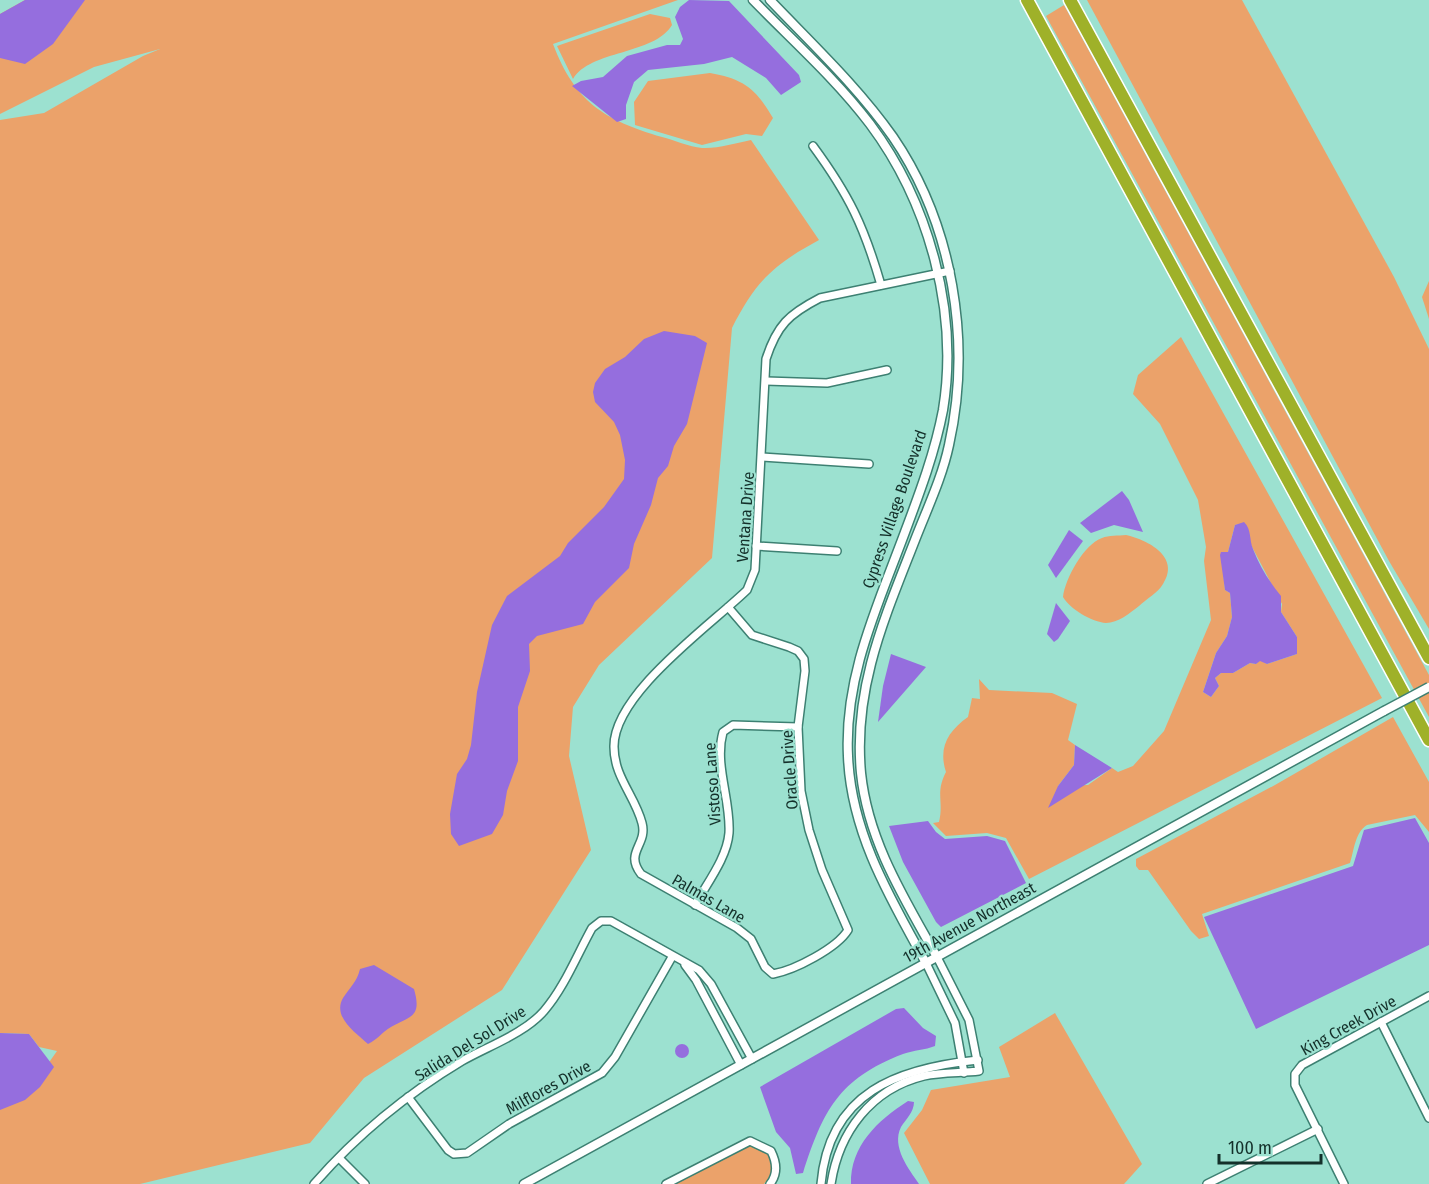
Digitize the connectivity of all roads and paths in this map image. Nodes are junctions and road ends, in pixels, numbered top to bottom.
1 (753, 0) edge
2 (770, 0) edge
3 (1027, 0) edge
4 (1070, 0) edge
5 (813, 146) dead end
6 (950, 271) junction
7 (938, 274) junction
8 (881, 285) junction
9 (887, 370) dead end
10 (766, 381) junction
11 (762, 457) junction
12 (869, 464) dead end
13 (756, 546) junction
14 (837, 551) dead end
15 (728, 608) junction
16 (1429, 658) edge
17 (1429, 687) edge
18 (798, 727) junction
19 (1429, 740) edge
20 (635, 867) joint
21 (695, 904) junction
22 (821, 952) joint
23 (672, 957) junction
24 (937, 957) junction
25 (684, 963) junction
26 (926, 963) junction
27 (1429, 996) edge
28 (723, 1007) junction
29 (714, 1012) junction
30 (730, 1019) junction
31 (1381, 1022) junction
32 (720, 1024) junction
33 (752, 1059) junction
34 (978, 1060) junction
35 (963, 1062) junction
36 (741, 1065) junction
37 (964, 1073) junction
38 (408, 1097) junction
39 (1429, 1118) edge
40 (1318, 1129) junction
41 (339, 1158) junction
42 (314, 1184) edge
43 (365, 1184) edge
44 (524, 1184) edge
45 (666, 1184) edge
46 (770, 1184) edge
47 (821, 1184) edge
48 (831, 1184) edge
49 (1207, 1184) edge
50 (1344, 1184) edge

1 - 7 street, Cypress Village Boulevard
2 - 6 street, Cypress Village Boulevard
3 - 19 highway
4 - 16 highway
5 - 8 street
6 - 7 street, Ventana Drive
6 - 24 street, Cypress Village Boulevard
7 - 8 street, Ventana Drive
7 - 26 street, Cypress Village Boulevard
8 - 10 street, Ventana Drive
9 - 10 street
10 - 11 street, Ventana Drive
11 - 12 street
11 - 13 street, Ventana Drive
13 - 14 street
13 - 15 street, Ventana Drive
15 - 18 street, Oracle Drive
15 - 20 street, Ventana Drive
17 - 24 street, 19th Avenue Northeast, bridge
18 - 21 street, Vistoso Lane
18 - 22 street, Oracle Drive
20 - 21 street, Palmas Lane
21 - 22 street, Palmas Lane
23 - 25 street, Salida Del Sol Drive
23 - 38 street, Salida Del Sol Drive
23 - 38 street, Milflores Drive
24 - 26 street, 19th Avenue Northeast
24 - 34 street
25 - 28 street, Salida Del Sol Drive
25 - 29 street
26 - 33 street, 19th Avenue Northeast
26 - 35 street
27 - 31 street, King Creek Drive
28 - 29 street
28 - 30 street, Salida Del Sol Drive
29 - 32 street
30 - 32 street
30 - 33 street, Salida Del Sol Drive
31 - 39 street
31 - 40 street, King Creek Drive
32 - 36 street
33 - 36 street, 19th Avenue Northeast
34 - 35 street
34 - 37 street
35 - 37 street
35 - 47 street
36 - 44 street, 19th Avenue Northeast
37 - 48 street
38 - 41 street, Salida Del Sol Drive
40 - 49 street
40 - 50 street, King Creek Drive
41 - 42 street, Salida Del Sol Drive
41 - 43 street
45 - 46 street

